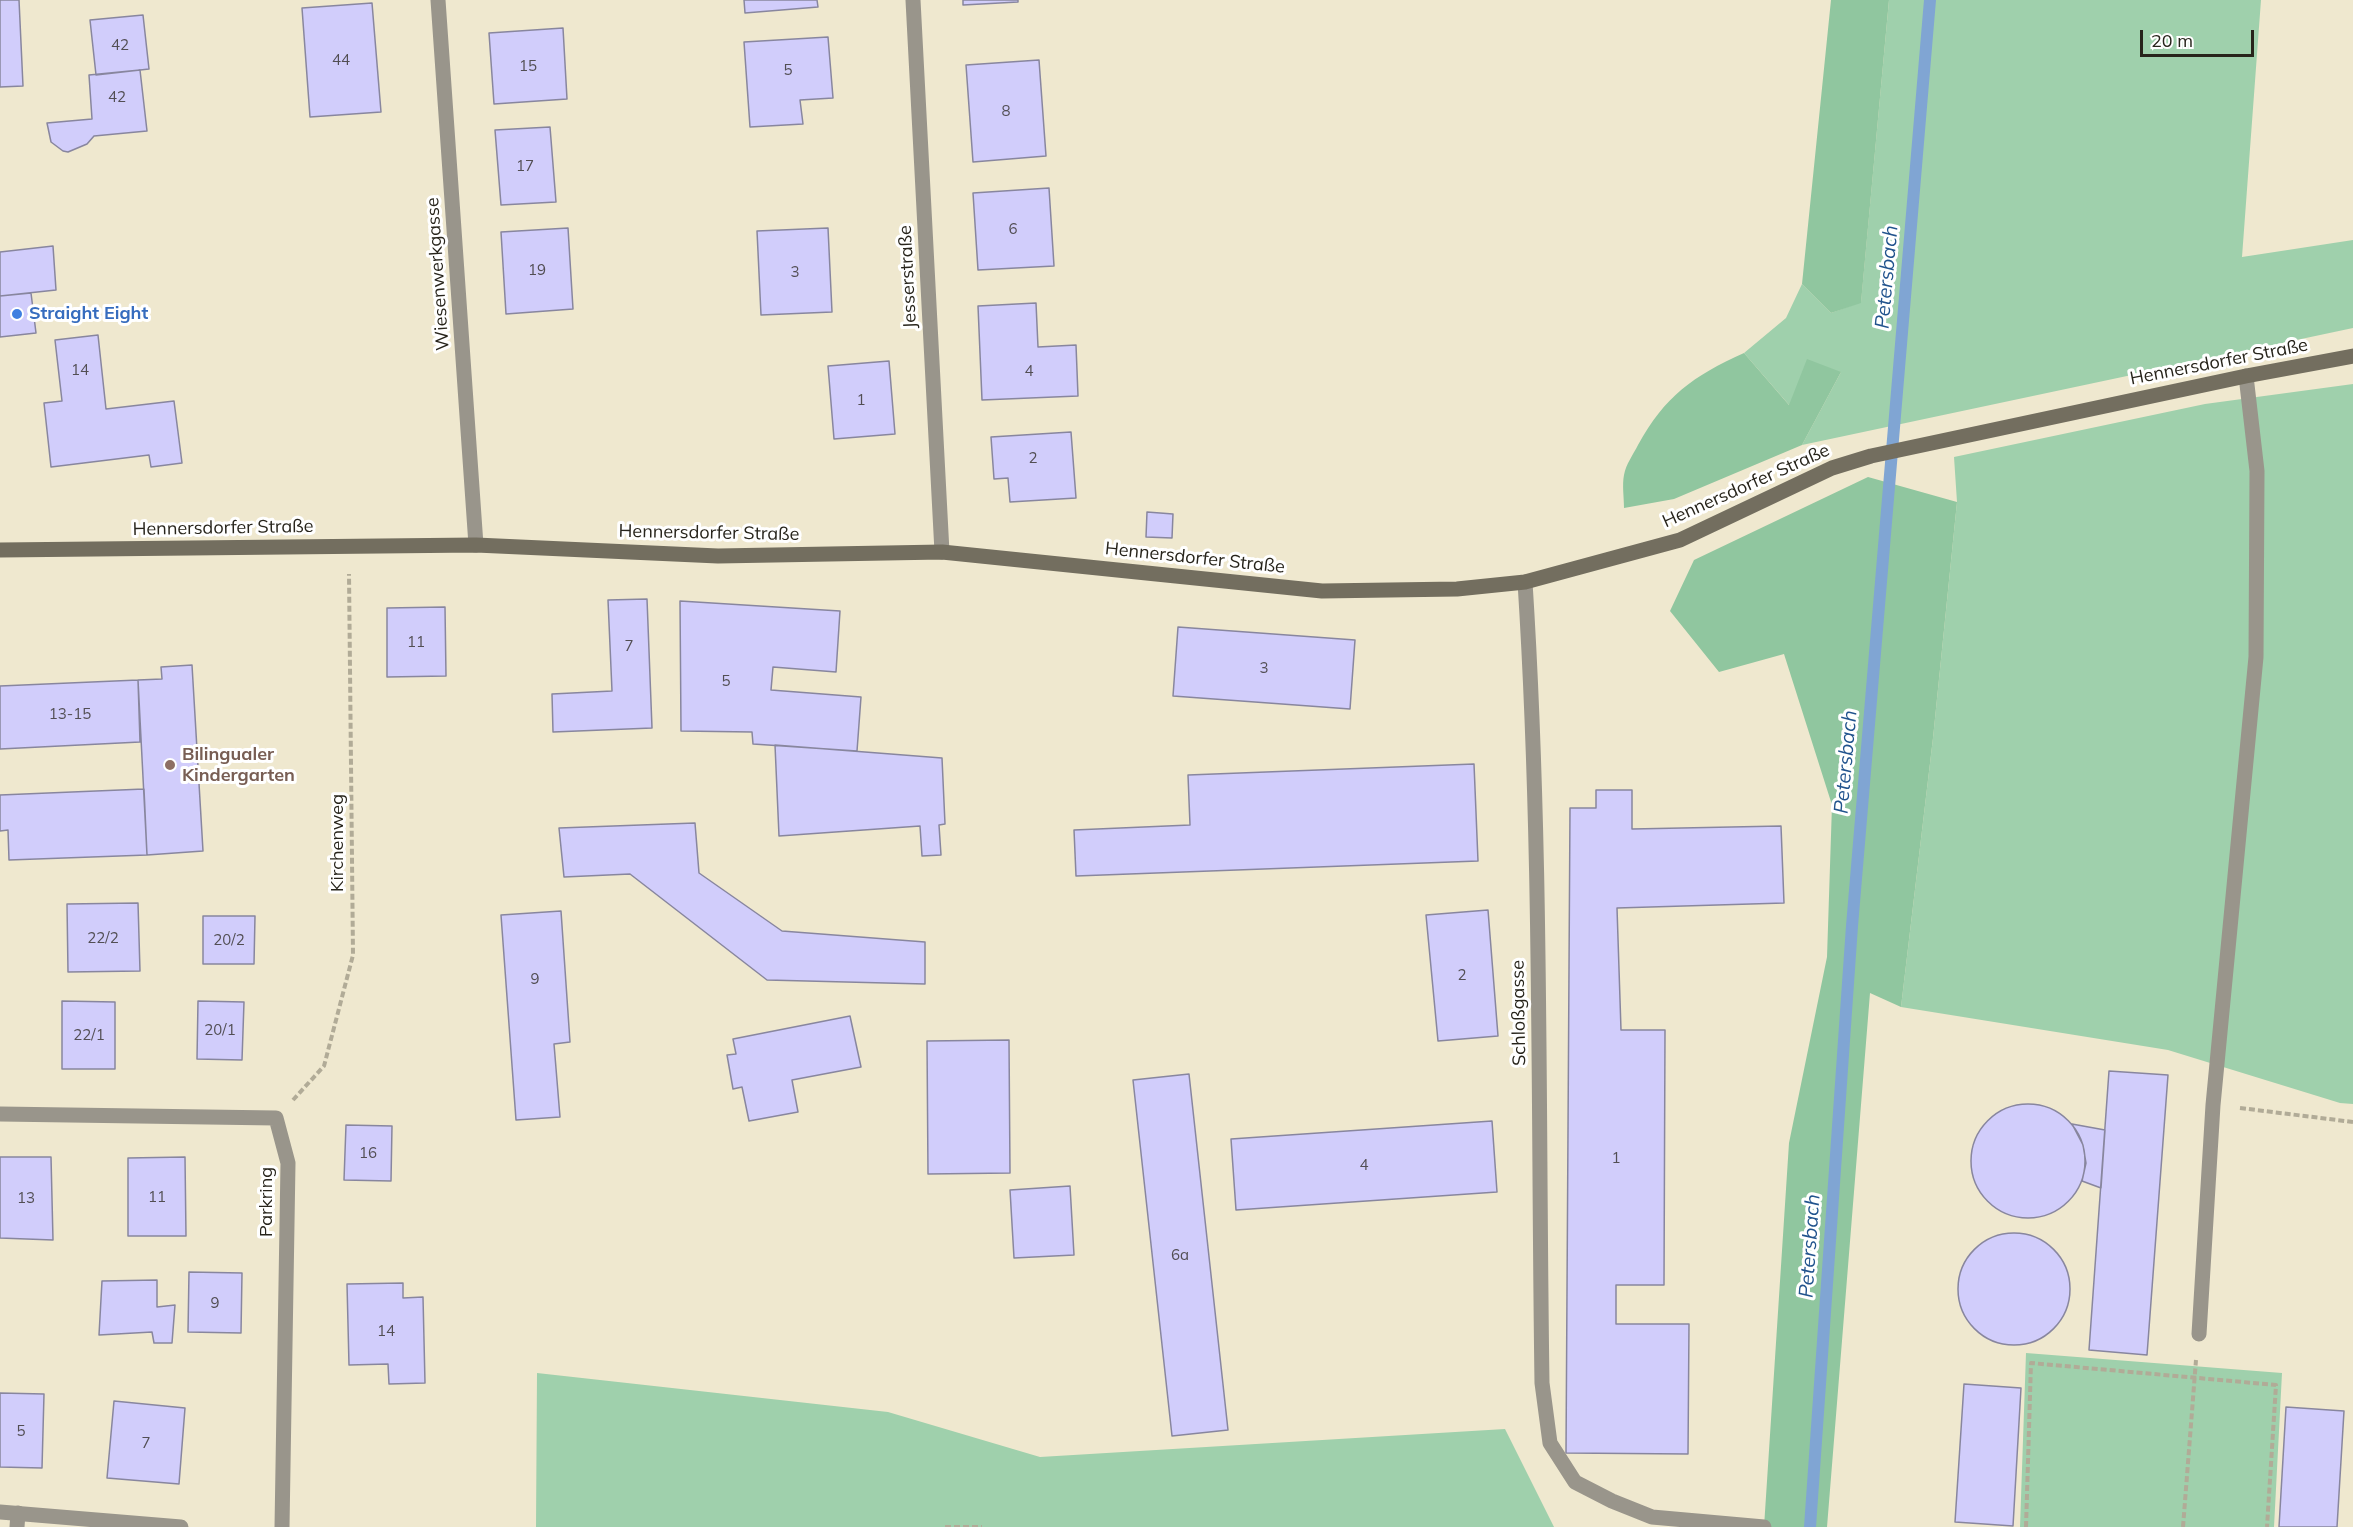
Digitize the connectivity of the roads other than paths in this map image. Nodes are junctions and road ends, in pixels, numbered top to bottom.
1 (438, 0) edge
2 (913, 0) edge
3 (2353, 356) edge
4 (2246, 376) junction
5 (476, 545) junction
6 (0, 550) edge
7 (942, 552) junction
8 (1526, 582) junction
9 (0, 1113) edge
10 (2199, 1334) road end
11 (0, 1512) edge
12 (17, 1520) edge
13 (181, 1527) edge
14 (282, 1527) edge
15 (1757, 1527) edge
16 (1764, 1527) edge

1 - 5 street, Wiesenwerkgasse
2 - 7 street, Jesserstraße
3 - 4 street, Hennersdorfer Straße
4 - 8 street, Hennersdorfer Straße
4 - 10 street
5 - 6 street, Hennersdorfer Straße
5 - 7 street, Hennersdorfer Straße
7 - 8 street, Hennersdorfer Straße
8 - 15 street, Schloßgasse
9 - 14 street, Parkring
11 - 12 street
12 - 13 street
15 - 16 street

